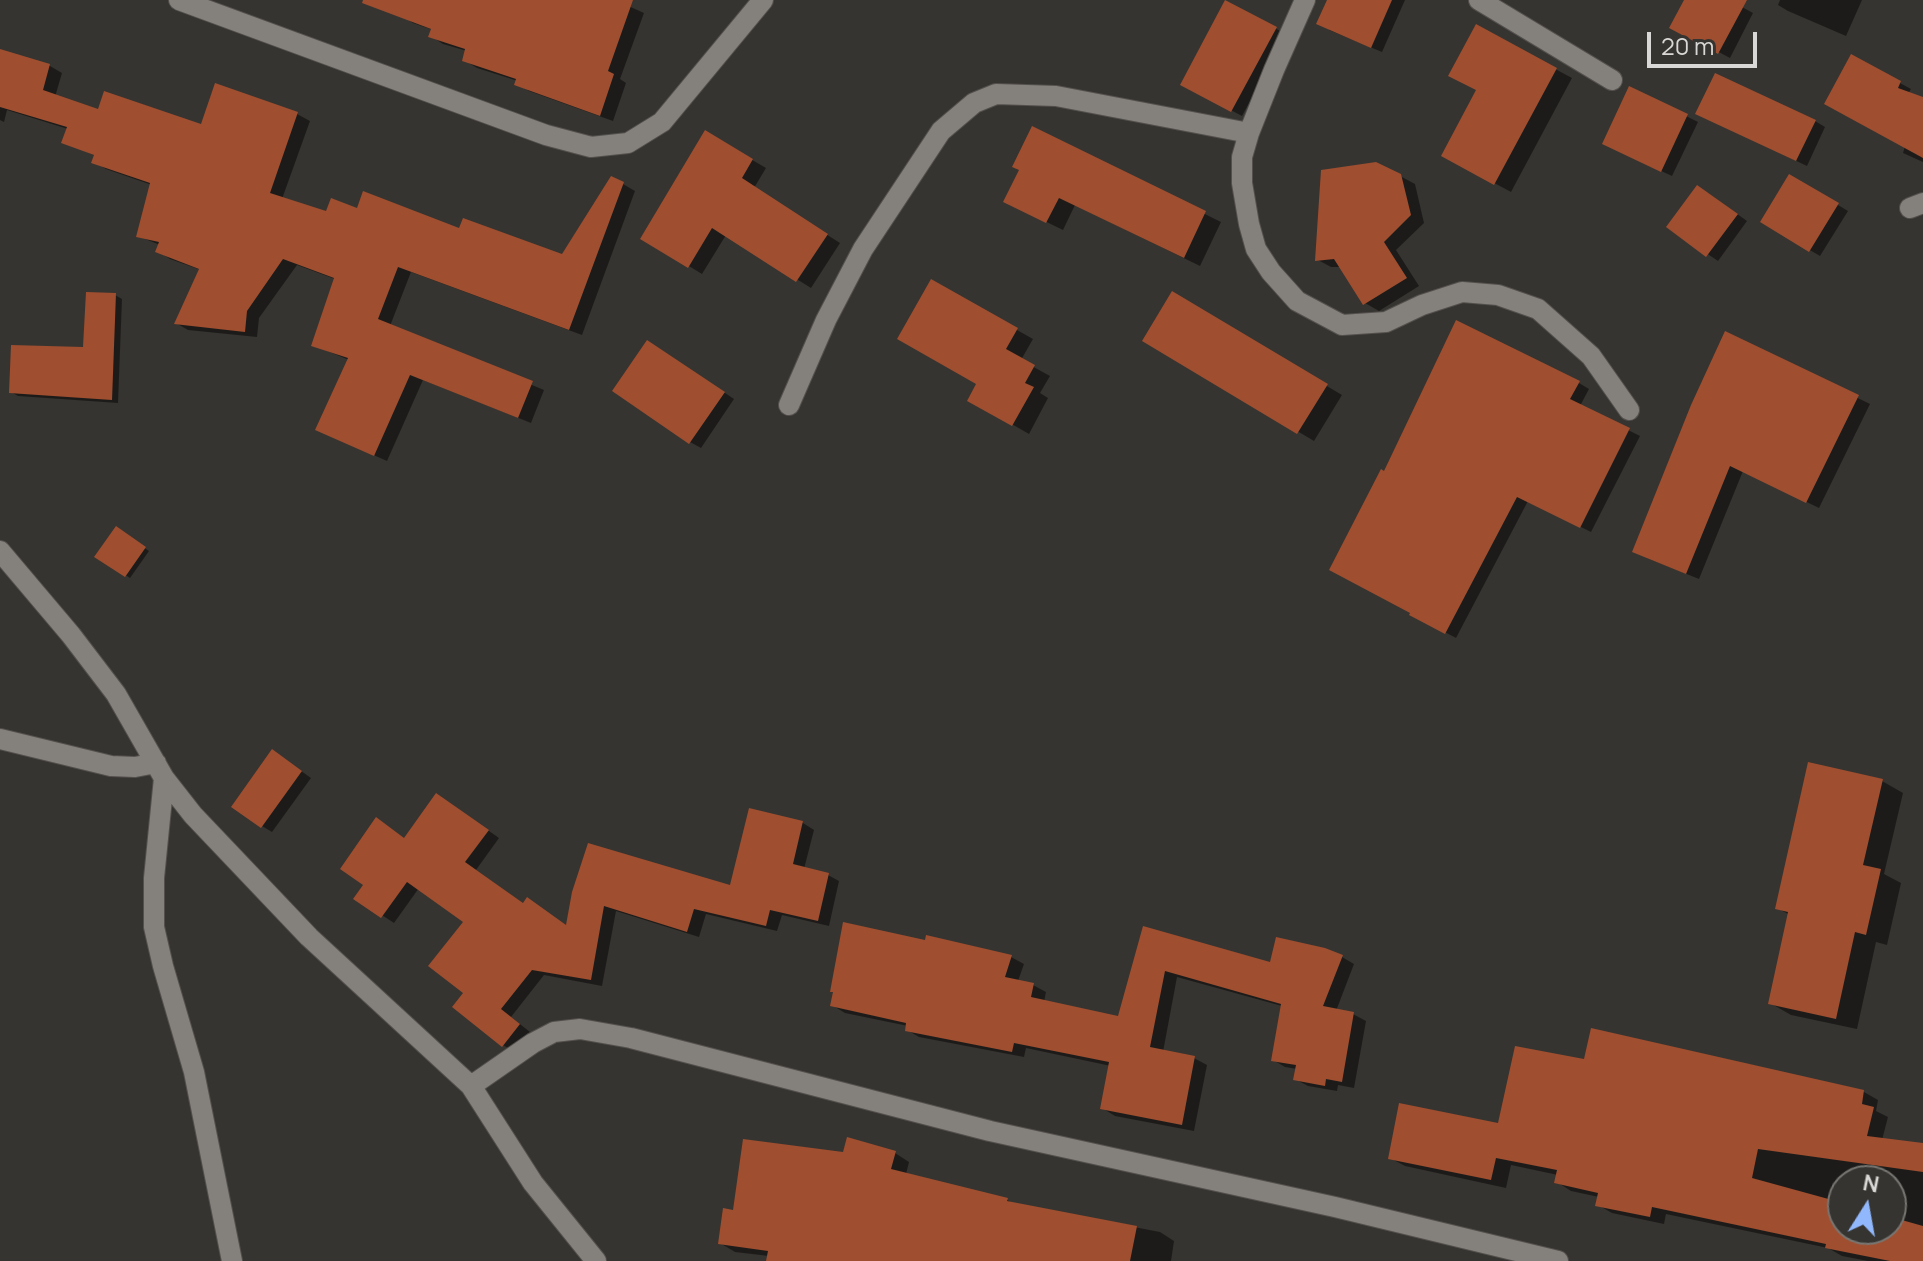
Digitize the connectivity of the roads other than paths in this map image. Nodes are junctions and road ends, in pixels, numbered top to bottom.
1 (179, 0) edge
2 (763, 0) edge
3 (1305, 0) edge
4 (1479, 0) edge
5 (1612, 80) dead end
6 (1249, 133) junction
7 (789, 405) dead end
8 (1629, 410) dead end
9 (0, 551) edge
10 (0, 739) edge
11 (160, 771) junction
12 (471, 1086) junction
13 (232, 1261) edge
14 (596, 1261) edge
15 (1558, 1261) edge

1 - 2 street
3 - 6 street
4 - 5 street
6 - 7 street
6 - 8 street
9 - 11 street
10 - 11 street
11 - 12 street
11 - 13 street
12 - 14 street
12 - 15 street

